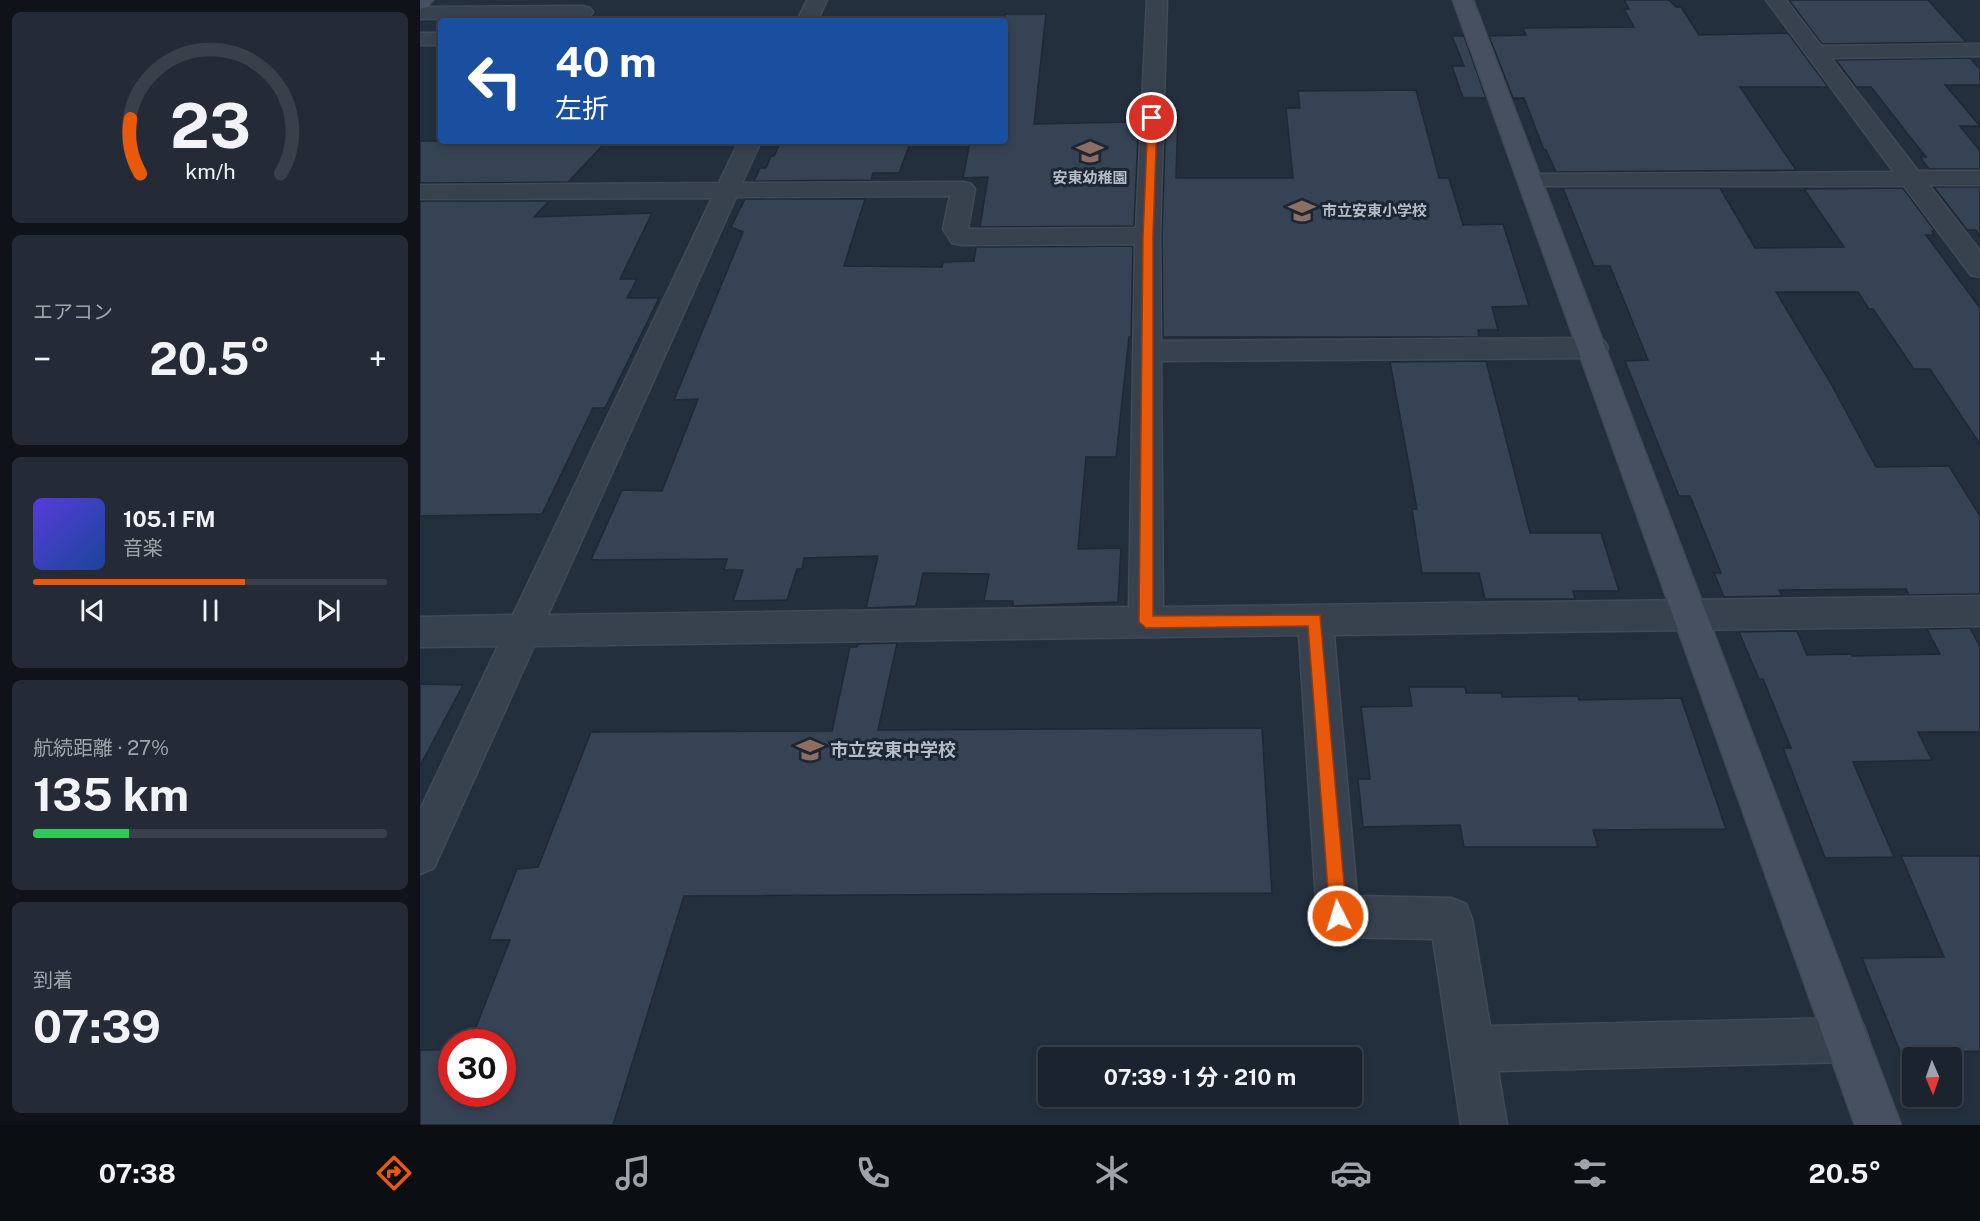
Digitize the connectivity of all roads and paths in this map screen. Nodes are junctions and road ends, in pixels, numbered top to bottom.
1 (817, 0) edge
2 (1157, 0) edge
3 (1463, 0) edge
4 (1776, 0) edge
5 (583, 12) dead end
6 (420, 13) edge
7 (808, 18) edge
8 (420, 39) edge
9 (438, 39) edge
10 (1980, 50) edge
11 (1815, 52) junction
12 (749, 144) edge
13 (1910, 178) junction
14 (1980, 178) edge
15 (1532, 181) junction
16 (726, 191) junction
17 (420, 192) edge
18 (1148, 236) junction
19 (1980, 268) edge
20 (1594, 348) junction
21 (1147, 351) junction
22 (1980, 611) edge
23 (1693, 616) junction
24 (1315, 620) junction
25 (1146, 622) junction
26 (420, 632) edge
27 (524, 632) junction
28 (420, 854) edge
29 (1847, 1040) junction
30 (1471, 1049) junction
31 (1484, 1125) edge
32 (1878, 1125) edge

1 - 7 street
2 - 18 street
3 - 15 street
4 - 11 street
5 - 6 street
8 - 9 street
10 - 11 street
11 - 13 street
12 - 16 street
13 - 14 street
13 - 15 street
13 - 19 street
15 - 20 street
16 - 17 street
16 - 18 street
16 - 27 street
18 - 21 street
20 - 21 street
20 - 23 street
21 - 25 street
22 - 23 street
23 - 24 street
23 - 29 street
24 - 25 street
24 - 30 street
25 - 27 street
26 - 27 street
27 - 28 street
29 - 30 street
29 - 32 street
30 - 31 street

